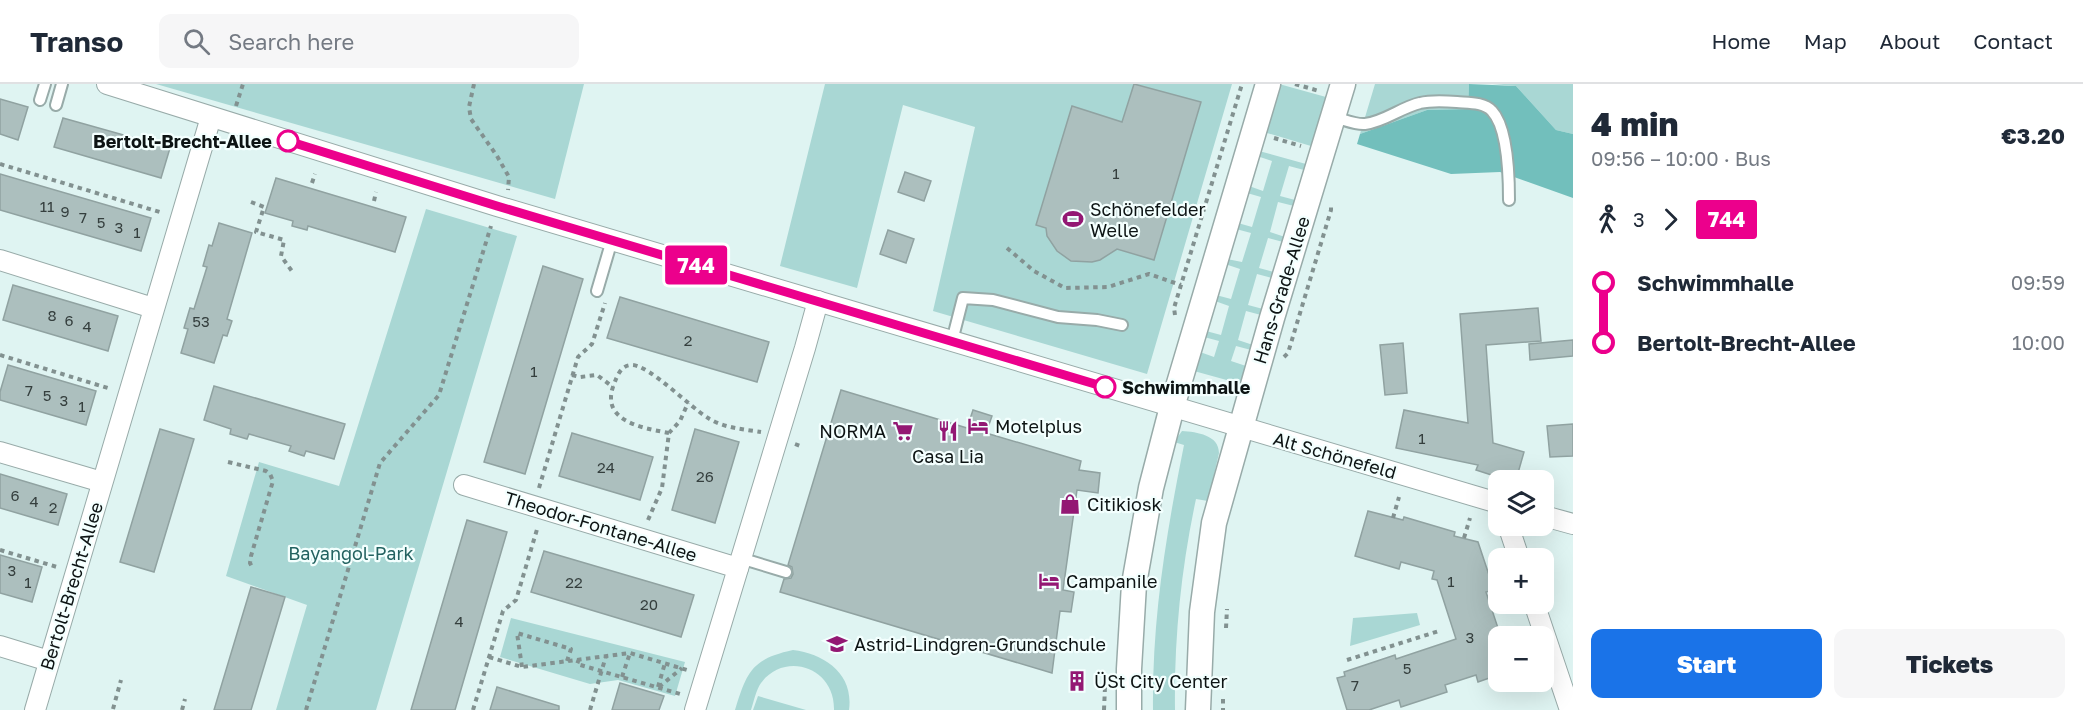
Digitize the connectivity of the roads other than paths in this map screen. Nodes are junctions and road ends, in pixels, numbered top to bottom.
1 (45, 84) edge
2 (62, 84) edge
3 (107, 84) edge
4 (1268, 84) edge
5 (1343, 84) edge
6 (40, 100) dead end
7 (56, 105) dead end
8 (211, 117) junction
9 (1334, 117) junction
10 (1509, 200) dead end
11 (612, 240) junction
12 (0, 260) edge
13 (602, 292) road end
14 (818, 301) junction
15 (153, 308) junction
16 (1122, 325) dead end
17 (952, 341) junction
18 (1172, 407) junction
19 (1240, 427) junction
20 (0, 452) edge
21 (102, 482) junction
22 (464, 485) dead end
23 (1488, 500) edge
24 (1554, 519) edge
25 (1573, 524) edge
26 (739, 563) junction
27 (786, 572) dead end
28 (1538, 614) edge
29 (0, 646) edge
30 (49, 661) junction
31 (689, 703) edge
32 (35, 710) edge
33 (1129, 710) edge
34 (1198, 710) edge
35 (1570, 710) edge

1 - 6 lane
2 - 7 lane
3 - 8 street, Alt Schönefeld
4 - 18 street
5 - 9 street, Hans-Grade-Allee
8 - 11 street, Alt Schönefeld
8 - 15 street, Bertolt-Brecht-Allee
9 - 10 lane
9 - 19 street, Hans-Grade-Allee
11 - 13 lane
11 - 14 street, Alt Schönefeld
12 - 15 street
14 - 17 street, Alt Schönefeld
14 - 26 street
15 - 21 street, Bertolt-Brecht-Allee
16 - 17 lane
17 - 18 street, Alt Schönefeld
18 - 19 street, Alt Schönefeld
18 - 33 street
19 - 23 street, Alt Schönefeld
19 - 34 street, Hans-Grade-Allee
20 - 21 street
21 - 30 street, Bertolt-Brecht-Allee
22 - 26 street, Theodor-Fontane-Allee
24 - 25 street
26 - 27 lane
26 - 31 street
28 - 35 street
29 - 30 street
30 - 32 street, Bertolt-Brecht-Allee

